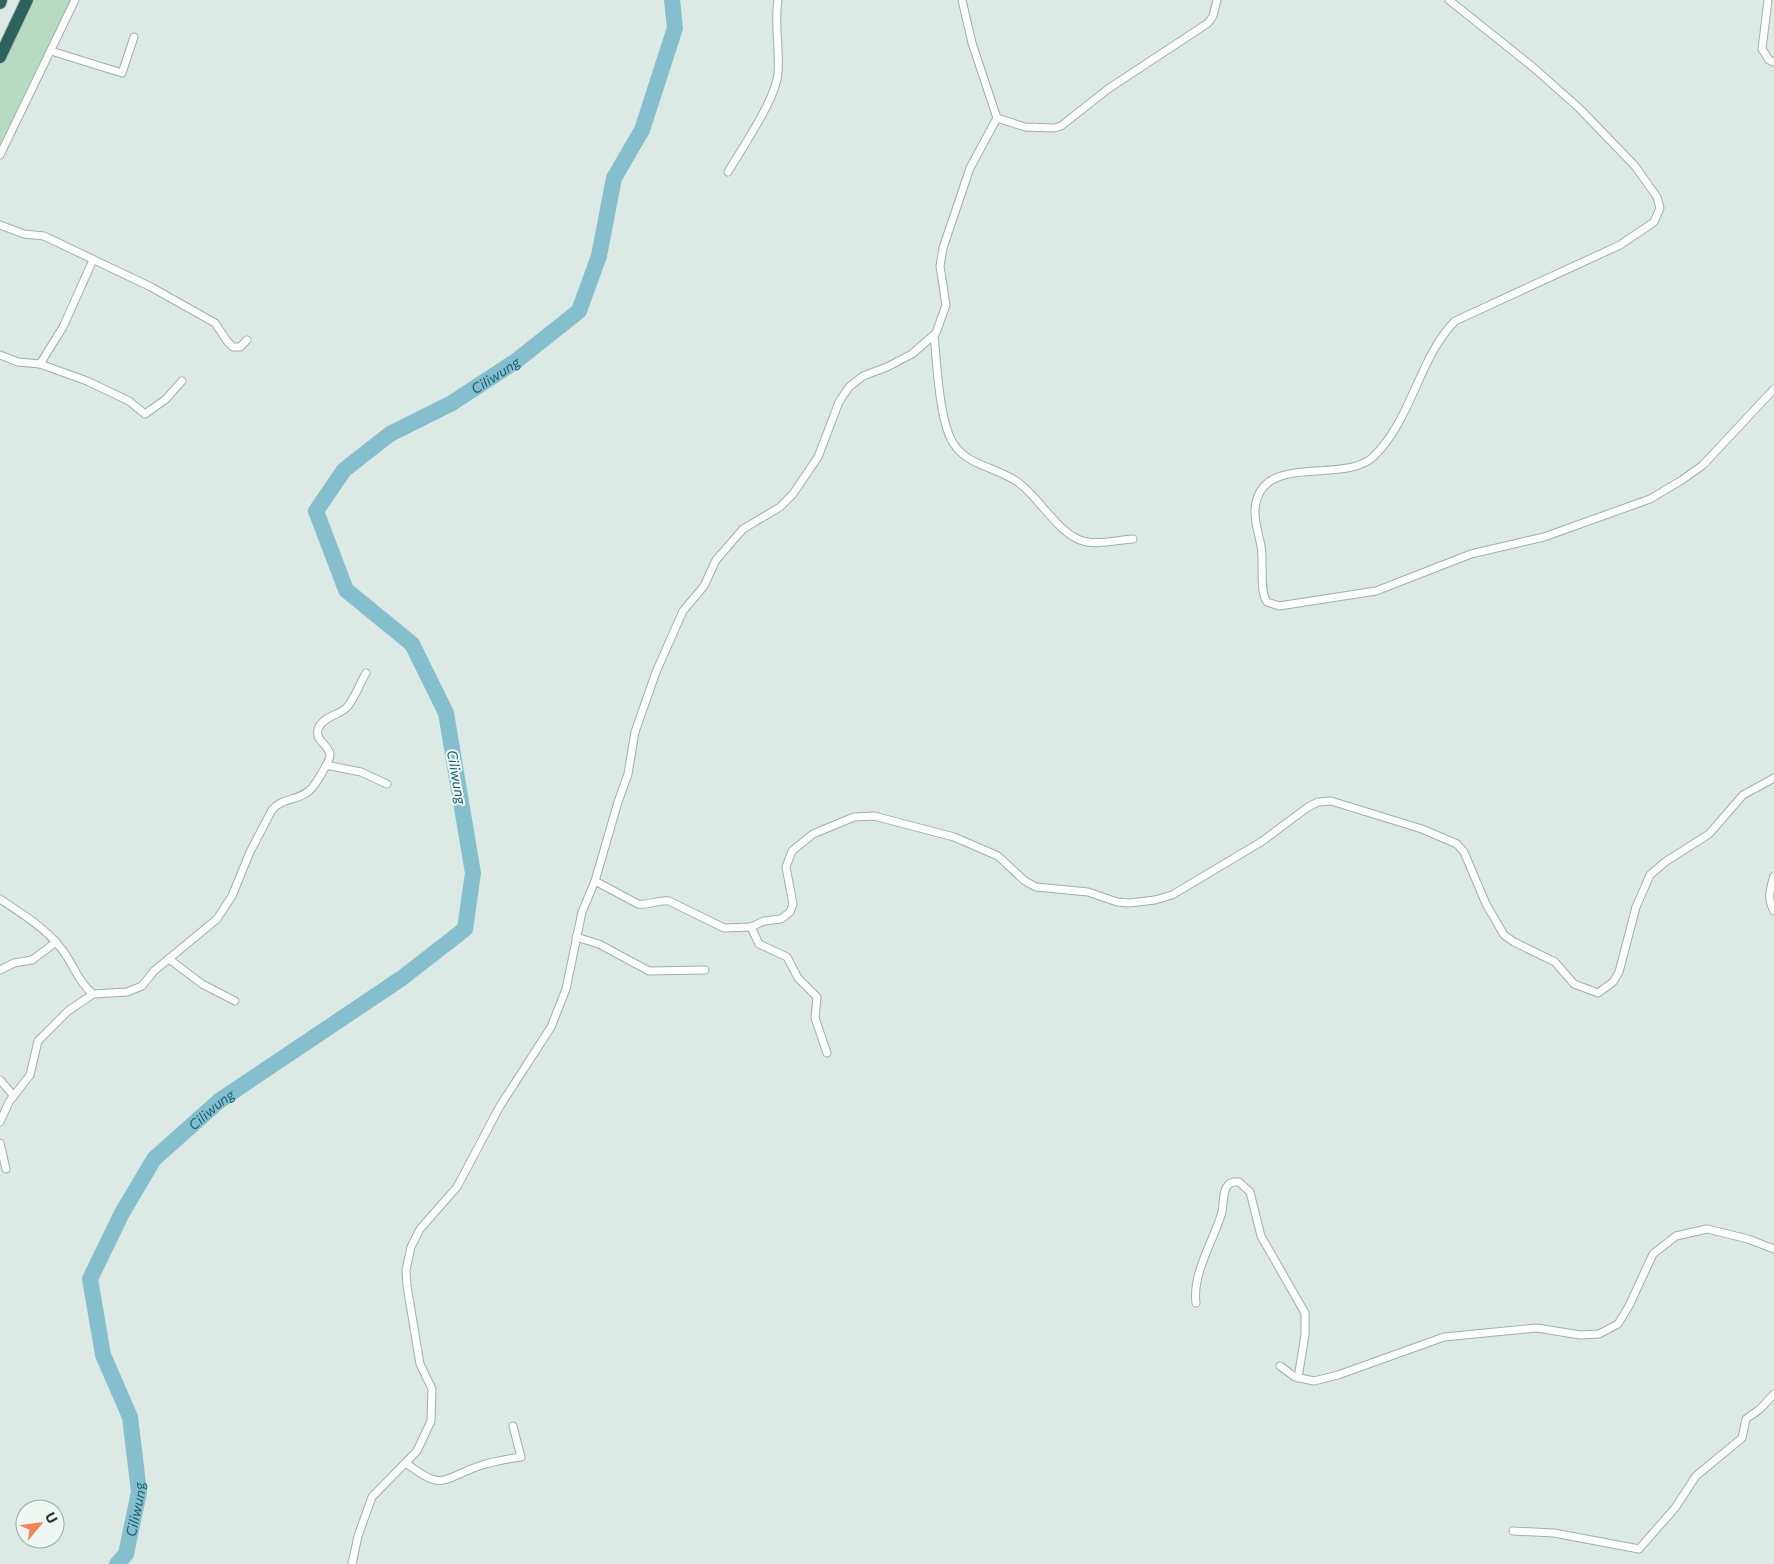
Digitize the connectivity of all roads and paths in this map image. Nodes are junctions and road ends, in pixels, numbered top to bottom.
1 (27, 0) edge
2 (75, 0) edge
3 (778, 0) edge
4 (962, 0) edge
5 (1217, 0) edge
6 (1449, 0) edge
7 (1768, 0) edge
8 (134, 37) dead end
9 (51, 51) junction
10 (0, 57) edge
11 (1774, 62) edge
12 (997, 118) junction
13 (0, 154) edge
14 (728, 172) dead end
15 (0, 225) edge
16 (93, 260) junction
17 (934, 336) junction
18 (247, 340) dead end
19 (0, 354) edge
20 (40, 364) junction
21 (182, 381) dead end
22 (1774, 389) edge
23 (1133, 539) dead end
24 (366, 673) dead end
25 (326, 765) junction
26 (1774, 778) edge
27 (387, 784) dead end
28 (1774, 876) edge
29 (595, 881) junction
30 (0, 899) edge
31 (1774, 911) edge
32 (751, 927) junction
33 (576, 937) junction
34 (56, 942) junction
35 (169, 959) junction
36 (0, 970) edge
37 (706, 970) dead end
38 (93, 994) junction
39 (235, 1001) dead end
40 (828, 1053) dead end
41 (0, 1080) edge
42 (13, 1095) junction
43 (0, 1122) edge
44 (0, 1143) edge
45 (6, 1169) dead end
46 (1774, 1249) edge
47 (1196, 1302) dead end
48 (1280, 1366) dead end
49 (1298, 1378) junction
50 (1774, 1394) edge
51 (513, 1426) dead end
52 (406, 1463) junction
53 (1513, 1531) dead end
54 (352, 1564) edge

1 - 10 highway
2 - 9 street
3 - 14 street
4 - 12 street
5 - 12 street
6 - 22 street
7 - 11 street
8 - 9 street
9 - 13 street
12 - 17 street
15 - 16 street
16 - 18 street
16 - 20 street
17 - 23 street
17 - 29 street
19 - 20 street
20 - 21 street
24 - 25 street
25 - 27 street
25 - 35 street
26 - 32 street
28 - 31 street
29 - 32 street
29 - 33 street
30 - 34 street
32 - 40 street
33 - 37 street
33 - 52 street
34 - 36 street
34 - 38 street
35 - 38 street
35 - 39 street
38 - 42 street
41 - 42 street
42 - 43 street
44 - 45 street
46 - 49 street
47 - 49 street
48 - 49 street
50 - 53 street
51 - 52 street
52 - 54 street

